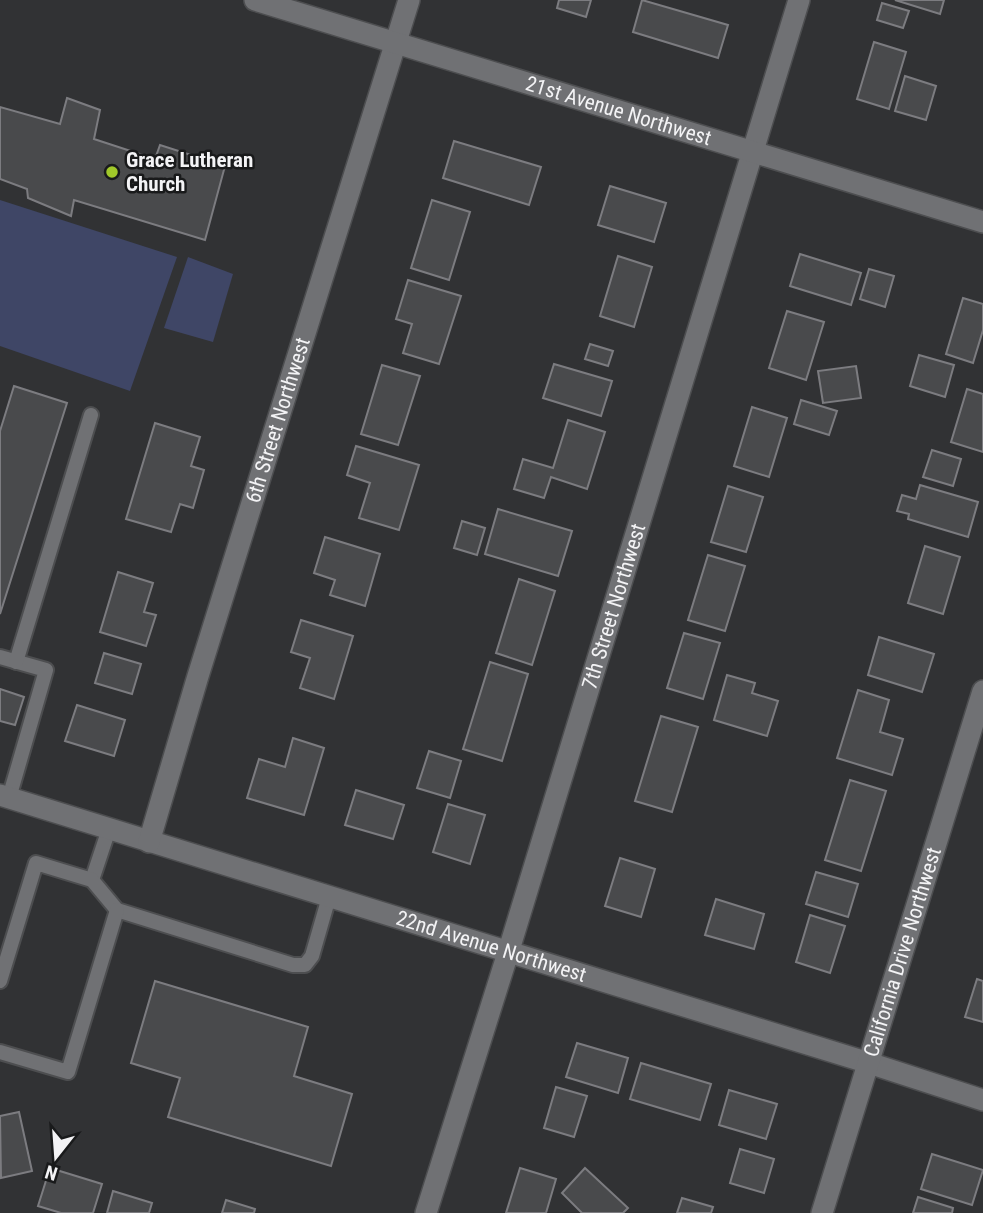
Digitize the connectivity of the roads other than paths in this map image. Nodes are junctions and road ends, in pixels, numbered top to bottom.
1 (255, 0) edge
2 (409, 0) edge
3 (799, 0) edge
4 (395, 44) junction
5 (753, 152) junction
6 (983, 222) edge
7 (91, 415) dead end
8 (0, 657) edge
9 (16, 662) junction
10 (983, 691) edge
11 (4, 797) edge
12 (109, 830) junction
13 (149, 842) junction
14 (92, 880) junction
15 (329, 897) junction
16 (117, 910) junction
17 (508, 953) junction
18 (0, 981) edge
19 (0, 1052) edge
20 (869, 1063) junction
21 (983, 1100) edge
22 (426, 1213) edge
23 (822, 1213) edge

1 - 4 street, 21st Avenue Northwest
2 - 4 street, 6th Street Northwest
3 - 5 street, 7th Street Northwest
4 - 5 street, 21st Avenue Northwest
4 - 13 street, 6th Street Northwest
5 - 6 street, 21st Avenue Northwest
5 - 17 street, 7th Street Northwest
7 - 9 lane
8 - 9 lane
9 - 11 lane
10 - 20 street, California Drive Northwest
11 - 12 street, 22nd Avenue Northwest
12 - 13 street, 22nd Avenue Northwest
12 - 14 lane
13 - 15 street, 22nd Avenue Northwest
14 - 16 lane
14 - 18 lane
15 - 16 lane
15 - 17 street, 22nd Avenue Northwest
16 - 19 lane
17 - 20 street, 22nd Avenue Northwest
17 - 22 street, 7th Street Northwest
20 - 21 street, 22nd Avenue Northwest
20 - 23 street, California Drive Northwest

